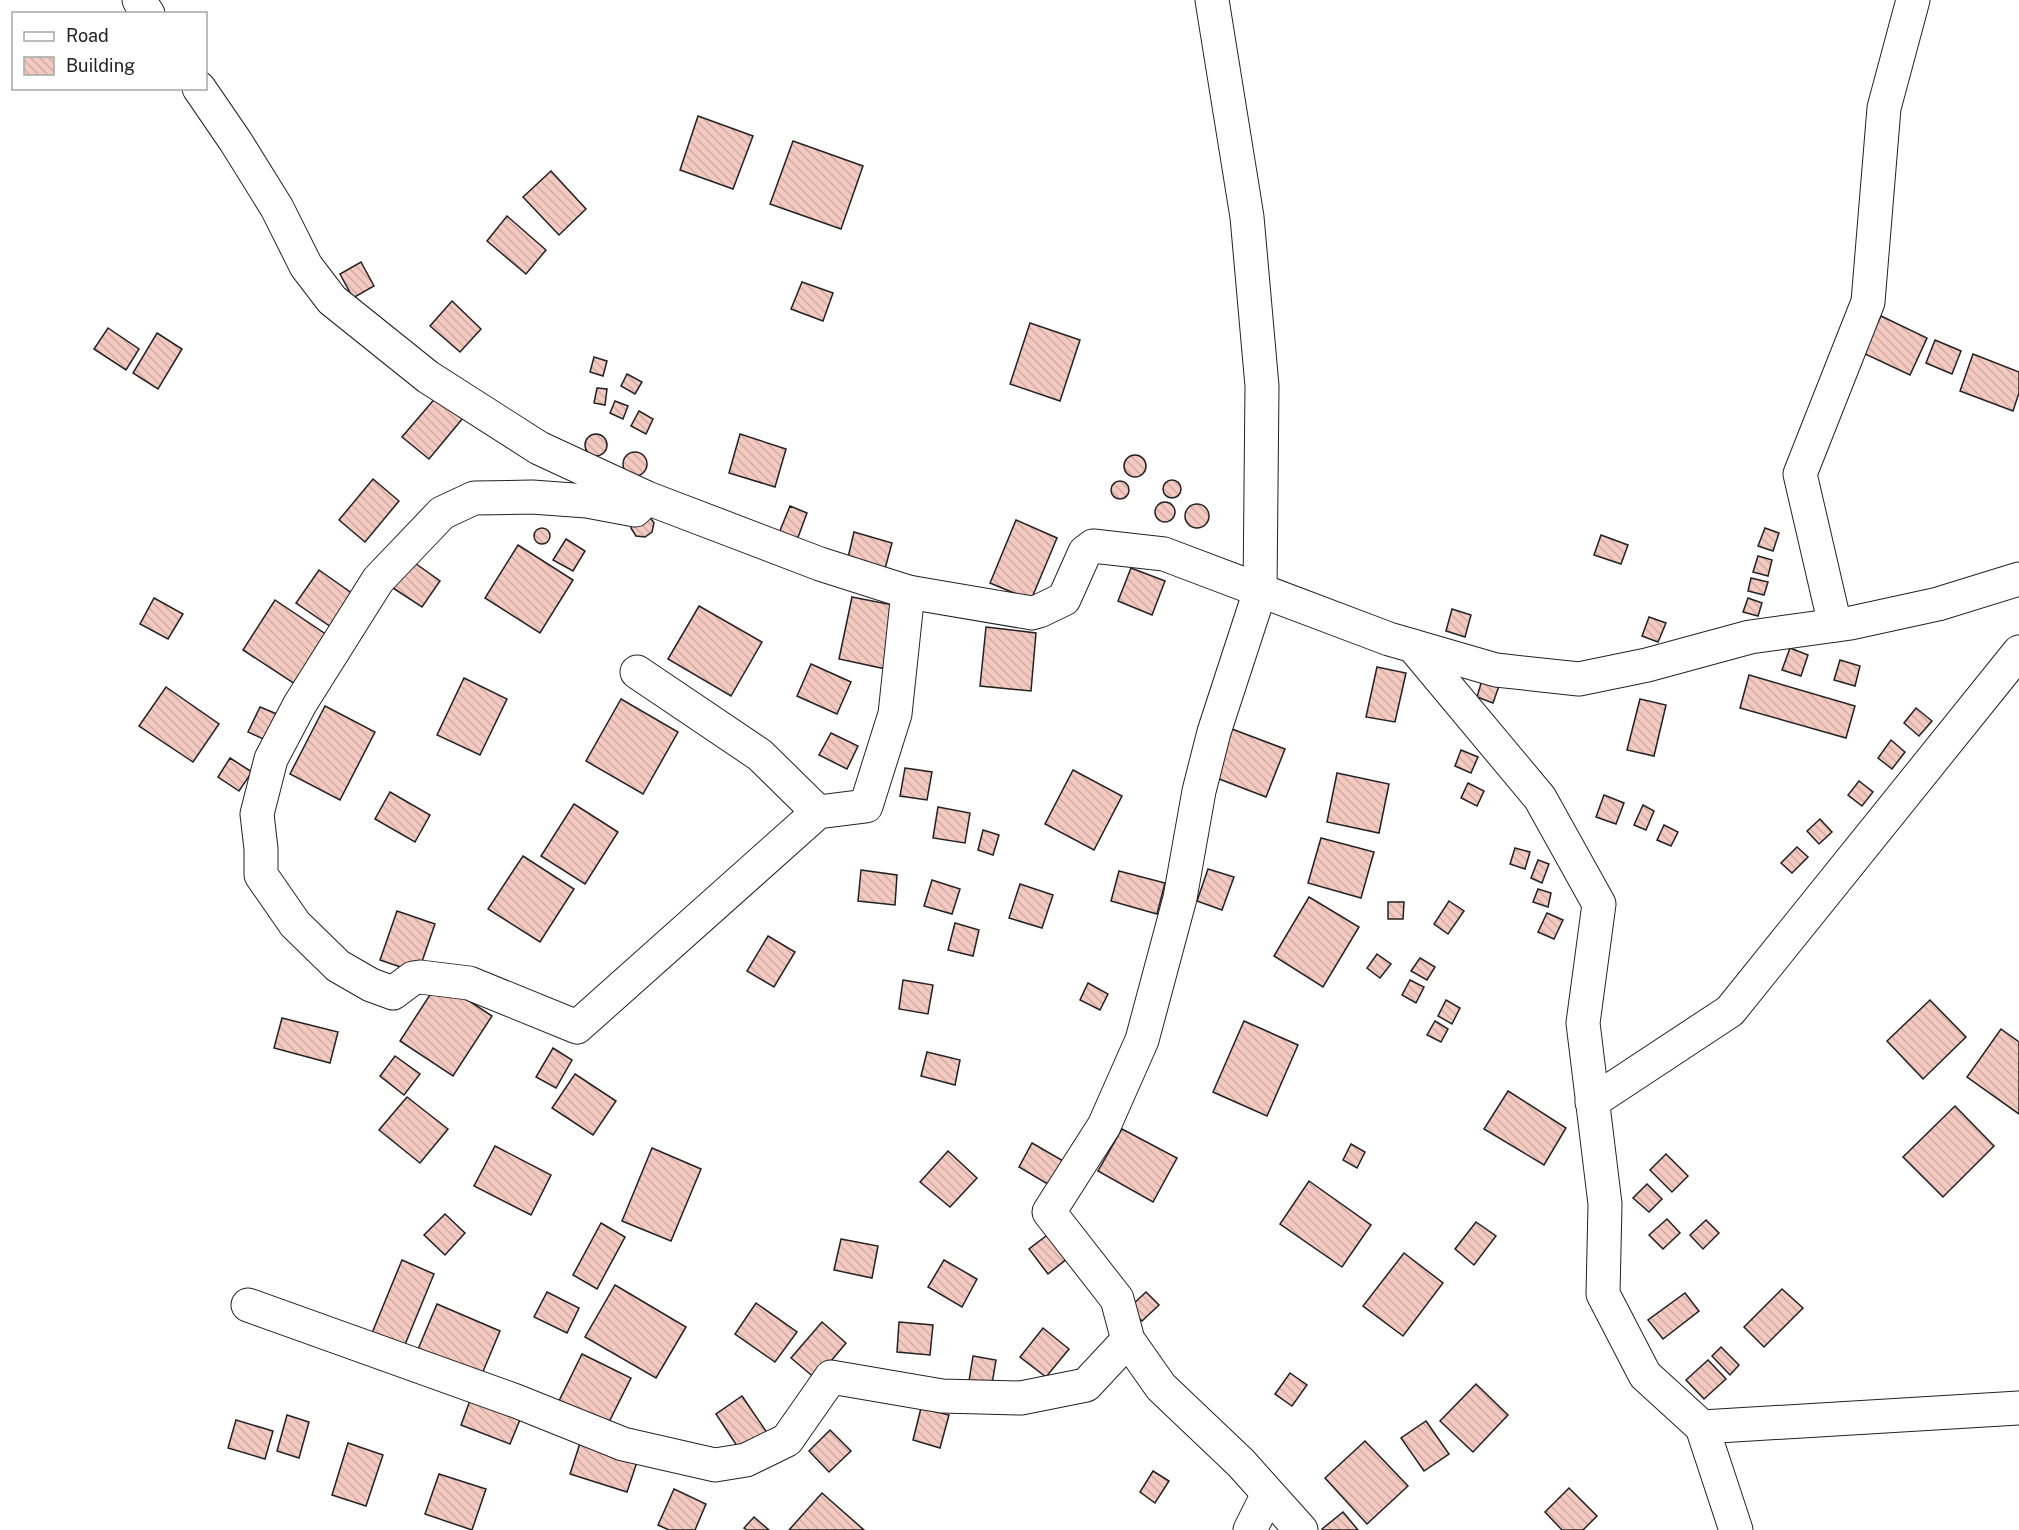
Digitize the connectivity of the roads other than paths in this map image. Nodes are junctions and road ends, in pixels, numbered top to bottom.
1 (1212, 0) edge
2 (1913, 0) edge
3 (201, 90) edge
4 (647, 498) junction
5 (2019, 579) edge
6 (1260, 591) junction
7 (908, 592) junction
8 (1834, 625) junction
9 (1413, 646) junction
10 (2019, 652) edge
11 (637, 672) dead end
12 (818, 812) junction
13 (1592, 1102) junction
14 (248, 1305) dead end
15 (1128, 1340) junction
16 (2019, 1408) edge
17 (1702, 1427) junction
18 (1268, 1494) junction
19 (1250, 1530) edge
20 (1300, 1530) edge
21 (1736, 1530) edge

1 - 6 street
2 - 8 street
3 - 4 street
4 - 7 street
4 - 12 street
5 - 8 street
6 - 7 street
6 - 9 street
6 - 15 street
7 - 12 street
8 - 9 street
9 - 13 street
10 - 13 street
11 - 12 street
13 - 17 street
14 - 15 street
15 - 18 street
16 - 17 street
17 - 21 street
18 - 19 street
18 - 20 street

